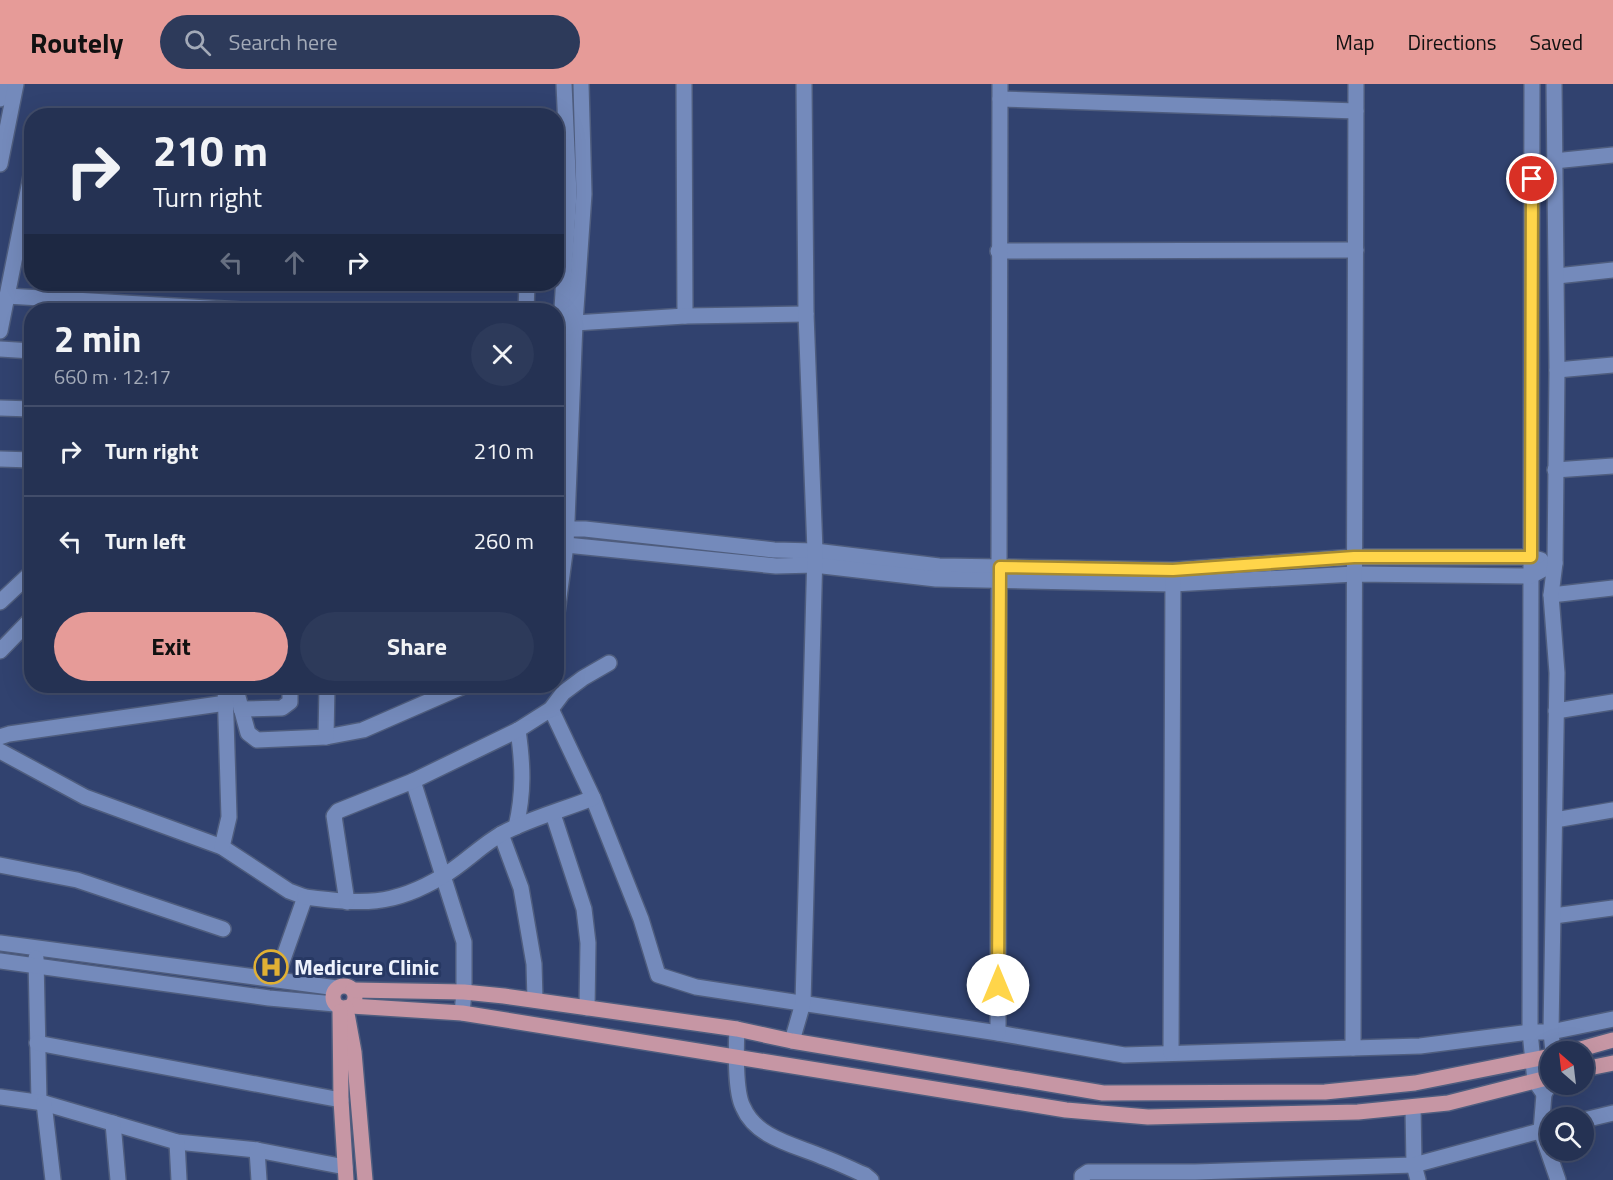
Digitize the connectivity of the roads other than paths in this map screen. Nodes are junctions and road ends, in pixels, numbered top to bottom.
1 (3, 84) edge
2 (16, 84) edge
3 (564, 84) edge
4 (581, 84) edge
5 (684, 84) edge
6 (804, 84) edge
7 (1356, 84) edge
8 (1532, 84) edge
9 (1554, 84) edge
10 (1000, 92) edge
11 (0, 99) edge
12 (1356, 111) junction
13 (1613, 155) edge
14 (1554, 161) junction
15 (0, 164) edge
16 (570, 194) edge
17 (24, 231) edge
18 (1356, 250) junction
19 (998, 251) junction
20 (1613, 270) edge
21 (1557, 276) junction
22 (564, 285) edge
23 (7, 296) junction
24 (124, 303) edge
25 (806, 314) junction
26 (685, 316) junction
27 (575, 323) junction
28 (0, 331) edge
29 (0, 349) edge
30 (24, 350) edge
31 (1613, 364) edge
32 (1557, 370) junction
33 (0, 408) edge
34 (24, 409) edge
35 (0, 459) edge
36 (24, 460) edge
37 (1613, 466) edge
38 (1555, 470) junction
39 (564, 490) edge
40 (564, 535) edge
41 (1354, 557) junction
42 (1531, 557) junction
43 (814, 558) junction
44 (1555, 563) junction
45 (1354, 573) junction
46 (1000, 574) junction
47 (1531, 576) junction
48 (1173, 577) junction
49 (24, 580) edge
50 (1613, 588) edge
51 (1551, 595) junction
52 (0, 602) edge
53 (24, 626) edge
54 (0, 651) edge
55 (609, 663) dead end
56 (564, 692) edge
57 (225, 693) edge
58 (237, 693) edge
59 (290, 693) edge
60 (327, 693) edge
61 (448, 693) edge
62 (563, 693) edge
63 (1613, 702) edge
64 (226, 703) junction
65 (241, 709) junction
66 (550, 709) junction
67 (1556, 711) junction
68 (518, 730) junction
69 (0, 737) edge
70 (326, 737) junction
71 (0, 752) edge
72 (413, 781) junction
73 (593, 798) junction
74 (1613, 810) edge
75 (553, 814) junction
76 (1555, 820) junction
77 (516, 827) junction
78 (501, 834) junction
79 (222, 847) junction
80 (0, 865) edge
81 (443, 876) junction
82 (305, 897) junction
83 (347, 902) junction
84 (1613, 908) edge
85 (1554, 916) junction
86 (223, 929) dead end
87 (0, 944) edge
88 (36, 948) junction
89 (0, 961) edge
90 (36, 966) junction
91 (276, 980) junction
92 (337, 988) junction
93 (353, 990) junction
94 (464, 992) junction
95 (535, 1000) junction
96 (803, 1003) junction
97 (343, 1006) junction
98 (587, 1008) junction
99 (462, 1013) junction
100 (1613, 1019) edge
101 (737, 1029) junction
102 (1530, 1032) junction
103 (1551, 1032) junction
104 (998, 1033) junction
105 (1613, 1040) edge
106 (792, 1041) junction
107 (1552, 1041) edge
108 (37, 1043) junction
109 (1594, 1045) edge
110 (1353, 1048) junction
111 (1171, 1053) junction
112 (736, 1058) junction
113 (1540, 1058) edge
114 (1533, 1059) junction
115 (1613, 1063) edge
116 (1594, 1068) edge
117 (1540, 1080) edge
118 (1535, 1081) junction
119 (1540, 1084) edge
120 (0, 1097) edge
121 (341, 1100) junction
122 (41, 1102) junction
123 (1413, 1107) junction
124 (1613, 1113) edge
125 (1594, 1118) edge
126 (113, 1124) junction
127 (1540, 1132) edge
128 (177, 1142) junction
129 (257, 1150) junction
130 (1553, 1161) edge
131 (1331, 1173) edge
132 (1416, 1173) edge
133 (345, 1174) edge
134 (53, 1180) edge
135 (118, 1180) edge
136 (179, 1180) edge
137 (258, 1180) edge
138 (364, 1180) edge
139 (871, 1180) edge
140 (1082, 1180) edge
141 (1558, 1180) edge

1 - 11 street
2 - 15 street
3 - 16 street
4 - 16 street
5 - 26 street
6 - 25 street
7 - 12 street
8 - 42 street
9 - 14 street
10 - 12 street
10 - 19 street
12 - 18 street
13 - 14 street
14 - 21 street
16 - 22 street
16 - 27 street
17 - 23 street
18 - 19 street
18 - 41 street
19 - 46 street
20 - 21 street
21 - 32 street
23 - 24 street
23 - 28 street
25 - 26 street
25 - 43 street
26 - 27 street
27 - 39 street
29 - 30 street
31 - 32 street
32 - 38 street
33 - 34 street
35 - 36 street
37 - 38 street
38 - 44 street
40 - 43 street
41 - 42 street
41 - 45 street
41 - 48 street
42 - 44 street
42 - 47 street
43 - 46 street
43 - 96 street
44 - 47 street
44 - 51 street
45 - 47 street
45 - 48 street
45 - 110 street
46 - 48 street
46 - 104 street
47 - 102 street
48 - 111 street
49 - 52 street
50 - 51 street
51 - 67 street
53 - 54 street
55 - 56 street
57 - 64 street
58 - 65 street
59 - 65 street
60 - 70 street
61 - 70 street
62 - 66 street
63 - 67 street
64 - 69 street
64 - 79 street
65 - 70 street
66 - 68 street
66 - 73 street
67 - 76 street
68 - 72 street
68 - 77 street
71 - 79 street
72 - 81 street
72 - 83 street
73 - 75 street
73 - 96 street
74 - 76 street
75 - 77 street
75 - 98 street
76 - 85 street
77 - 78 street
78 - 81 street
78 - 95 street
79 - 82 street
80 - 86 street
81 - 83 street
81 - 94 street
82 - 83 street
82 - 91 street
84 - 85 street
85 - 103 street
87 - 88 street
88 - 90 street
88 - 91 street
89 - 90 street
90 - 97 street
90 - 108 street
91 - 92 street
92 - 93 main road
92 - 97 main road
93 - 94 main road
93 - 97 main road
94 - 95 main road
94 - 99 street
95 - 98 main road
96 - 104 street
96 - 106 street
97 - 99 main road
97 - 121 main road
97 - 138 main road
98 - 101 main road
99 - 112 main road
100 - 103 street
101 - 106 main road
101 - 112 street
102 - 103 street
102 - 110 street
102 - 114 street
103 - 107 street
104 - 111 street
105 - 109 main road
106 - 114 main road
108 - 121 street
108 - 122 street
110 - 111 street
112 - 123 main road
112 - 139 street
113 - 114 main road
114 - 118 street
115 - 116 main road
117 - 118 main road
118 - 119 street
118 - 123 main road
120 - 122 street
121 - 133 main road
122 - 126 street
122 - 134 street
123 - 132 street
124 - 125 street
126 - 128 street
126 - 135 street
127 - 132 street
128 - 129 street
128 - 136 street
129 - 133 street
129 - 137 street
130 - 141 street
131 - 132 street
131 - 140 street

